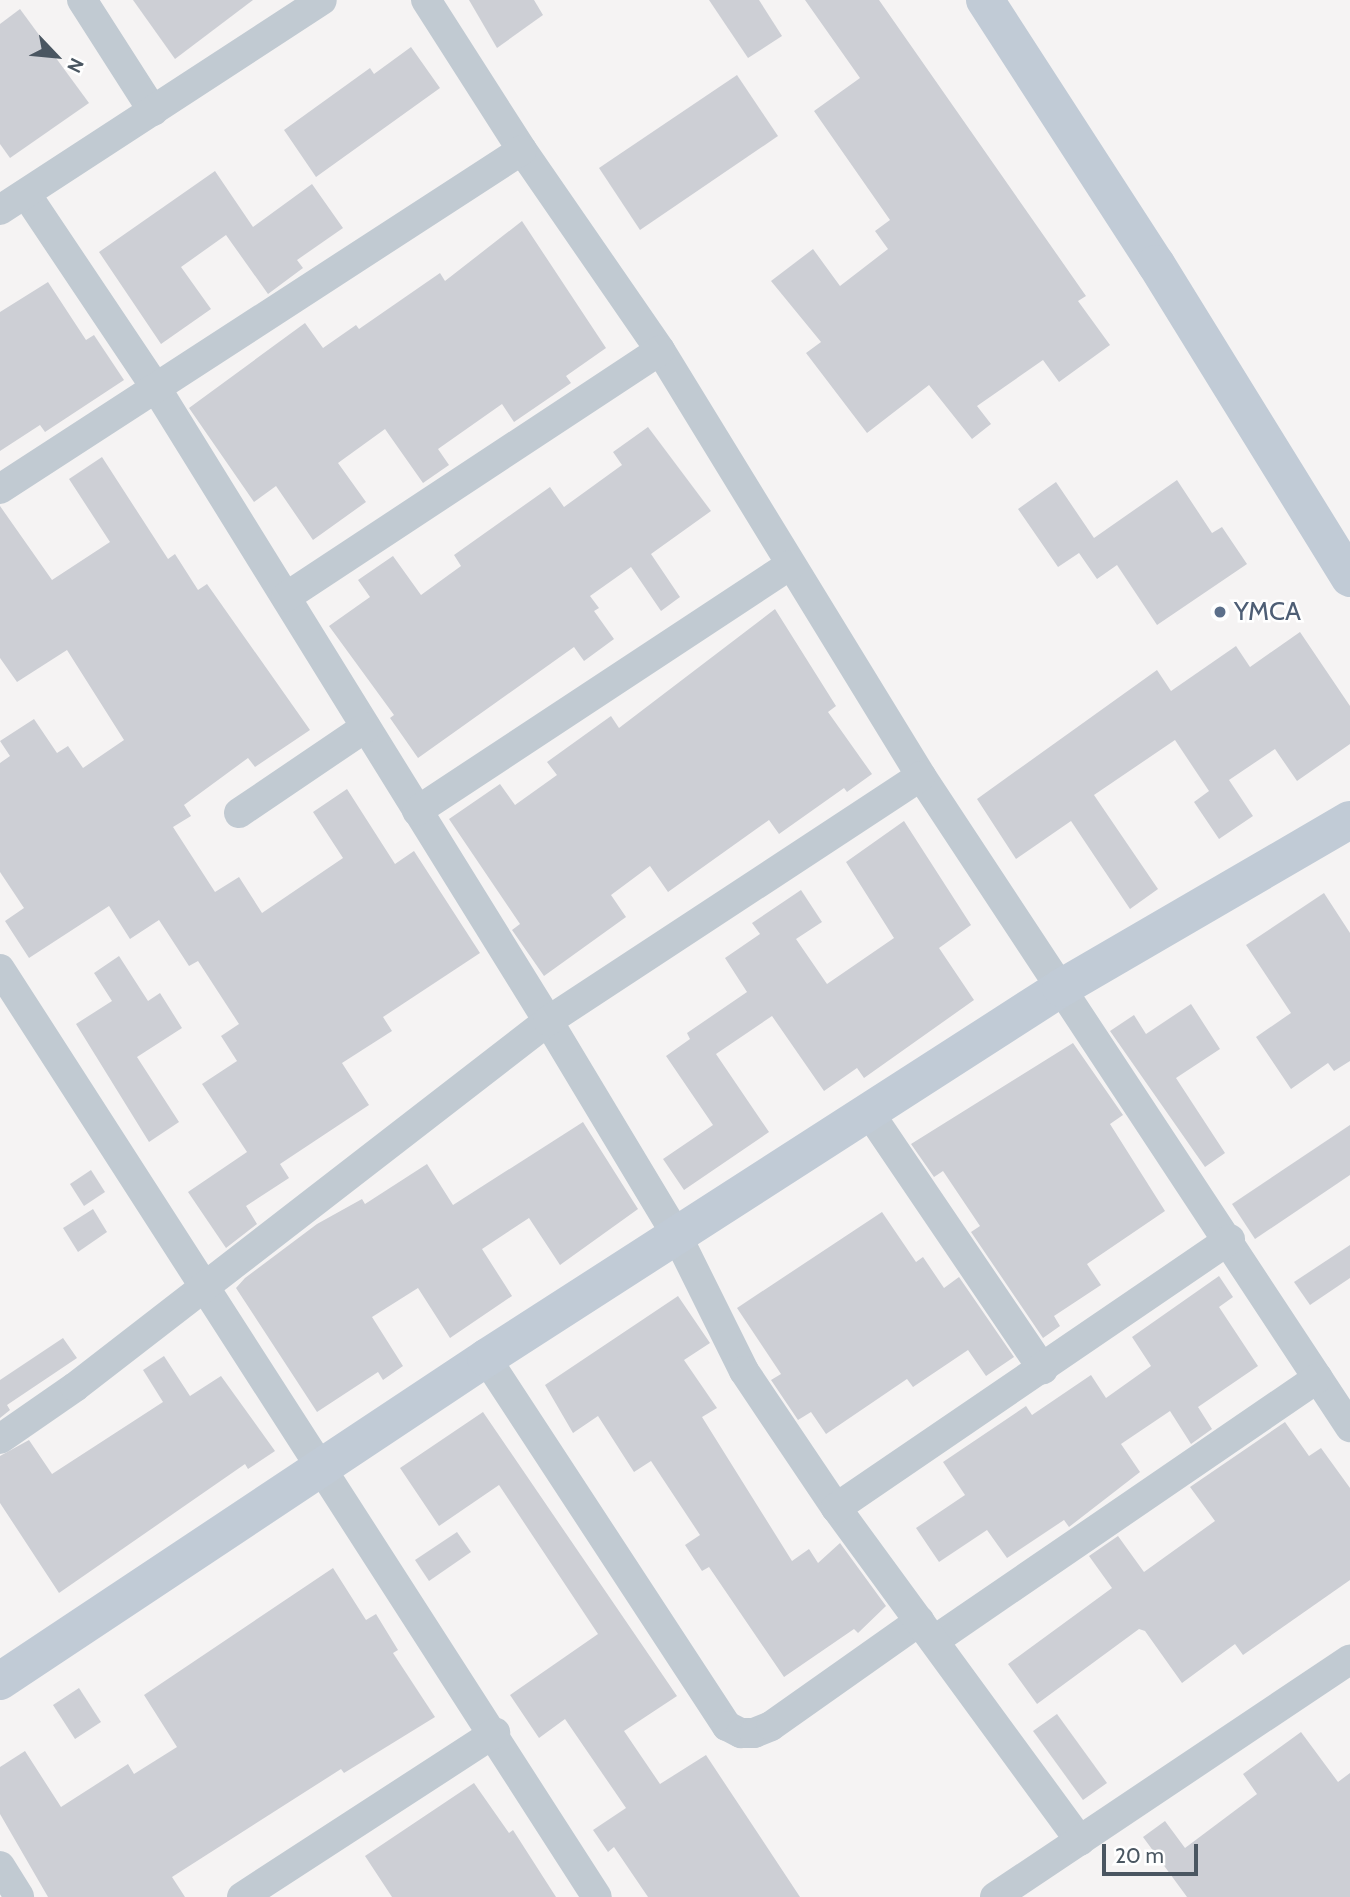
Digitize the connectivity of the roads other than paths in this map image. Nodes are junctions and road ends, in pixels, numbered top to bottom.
1 (82, 0) edge
2 (323, 0) edge
3 (426, 0) edge
4 (985, 0) edge
5 (153, 111) junction
6 (522, 150) junction
7 (26, 194) junction
8 (0, 210) edge
9 (660, 350) junction
10 (156, 388) junction
11 (0, 489) edge
12 (790, 565) junction
13 (1350, 578) edge
14 (286, 597) junction
15 (366, 727) junction
16 (920, 776) junction
17 (417, 811) junction
18 (239, 813) dead end
19 (1350, 820) edge
20 (0, 969) edge
21 (1061, 988) junction
22 (548, 1021) junction
23 (868, 1111) junction
24 (676, 1234) junction
25 (1230, 1239) junction
26 (203, 1286) junction
27 (486, 1357) junction
28 (1043, 1369) junction
29 (1318, 1378) junction
30 (1350, 1427) edge
31 (0, 1438) edge
32 (318, 1469) junction
33 (836, 1508) junction
34 (927, 1631) junction
35 (1350, 1659) edge
36 (0, 1681) edge
37 (495, 1733) junction
38 (1080, 1841) junction
39 (0, 1867) edge
40 (250, 1895) edge
41 (19, 1897) edge
42 (597, 1897) edge
43 (995, 1897) edge

1 - 5 street
2 - 5 street
3 - 6 street
4 - 13 main road
5 - 7 street
6 - 9 street
6 - 10 street
7 - 8 street
7 - 10 street
9 - 12 street
9 - 14 street
10 - 11 street
10 - 14 street
12 - 16 street
12 - 17 street
14 - 15 street
15 - 17 street
15 - 18 street
16 - 21 street
16 - 22 street
17 - 22 street
19 - 21 main road
20 - 26 street
21 - 23 main road
21 - 25 street
22 - 24 street
22 - 26 street
23 - 24 main road
23 - 28 street
24 - 27 main road
24 - 33 street
25 - 28 street
25 - 29 street
26 - 31 street
26 - 32 street
27 - 32 main road
27 - 34 street
28 - 33 street
29 - 30 street
29 - 34 street
32 - 36 main road
32 - 37 street
33 - 34 street
34 - 38 street
35 - 38 street
37 - 40 street
37 - 42 street
38 - 43 street
39 - 41 street

